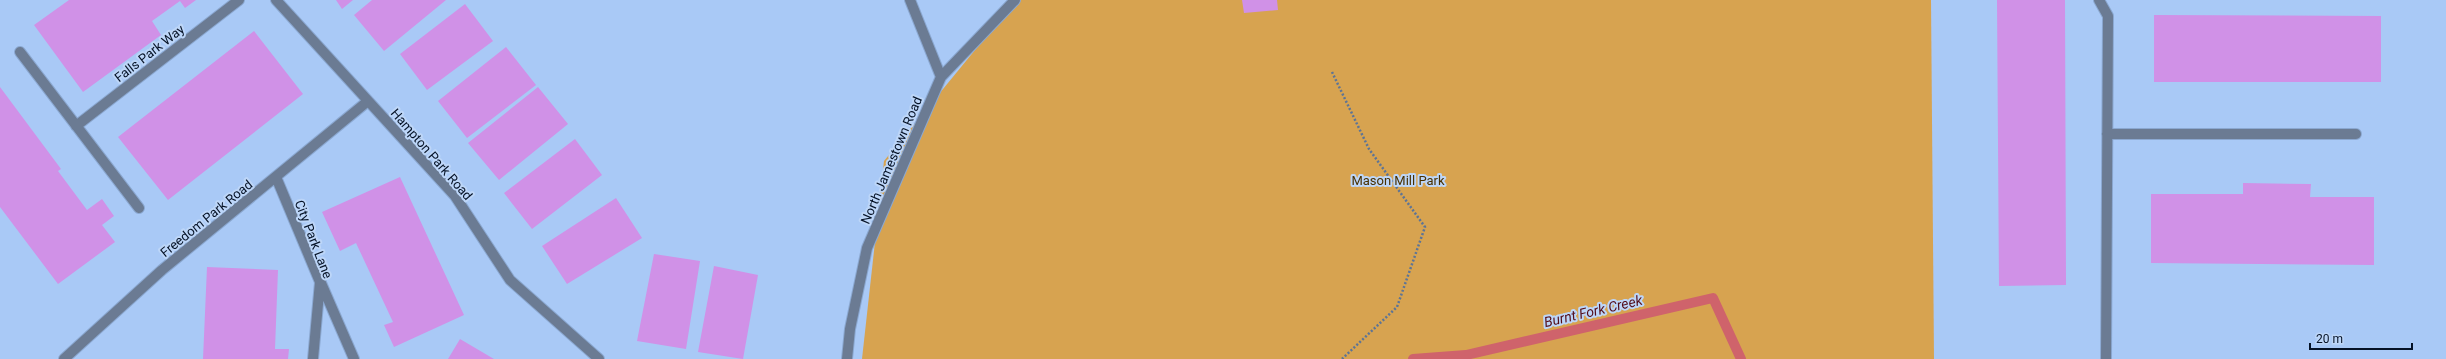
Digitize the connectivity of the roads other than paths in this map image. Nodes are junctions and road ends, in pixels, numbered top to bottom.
1 (239, 0) edge
2 (276, 0) edge
3 (910, 0) edge
4 (1015, 0) edge
5 (2099, 0) edge
6 (20, 52) dead end
7 (941, 77) junction
8 (368, 101) junction
9 (76, 126) junction
10 (2108, 134) junction
11 (2356, 134) dead end
12 (276, 177) junction
13 (139, 208) dead end
14 (320, 282) junction
15 (64, 359) edge
16 (313, 359) edge
17 (354, 359) edge
18 (599, 359) edge
19 (848, 359) edge
20 (2106, 359) edge

1 - 9 street, Falls Park Way
2 - 8 street, Hampton Park Road
3 - 7 street
4 - 7 street, North Jamestown Road
5 - 10 street
6 - 9 street
7 - 19 street, North Jamestown Road
8 - 12 street, Freedom Park Road
8 - 18 street, Hampton Park Road
9 - 13 street
10 - 11 street
10 - 20 street
12 - 14 street, City Park Lane
12 - 15 street, Freedom Park Road
14 - 16 street, City Park Lane
14 - 17 street

